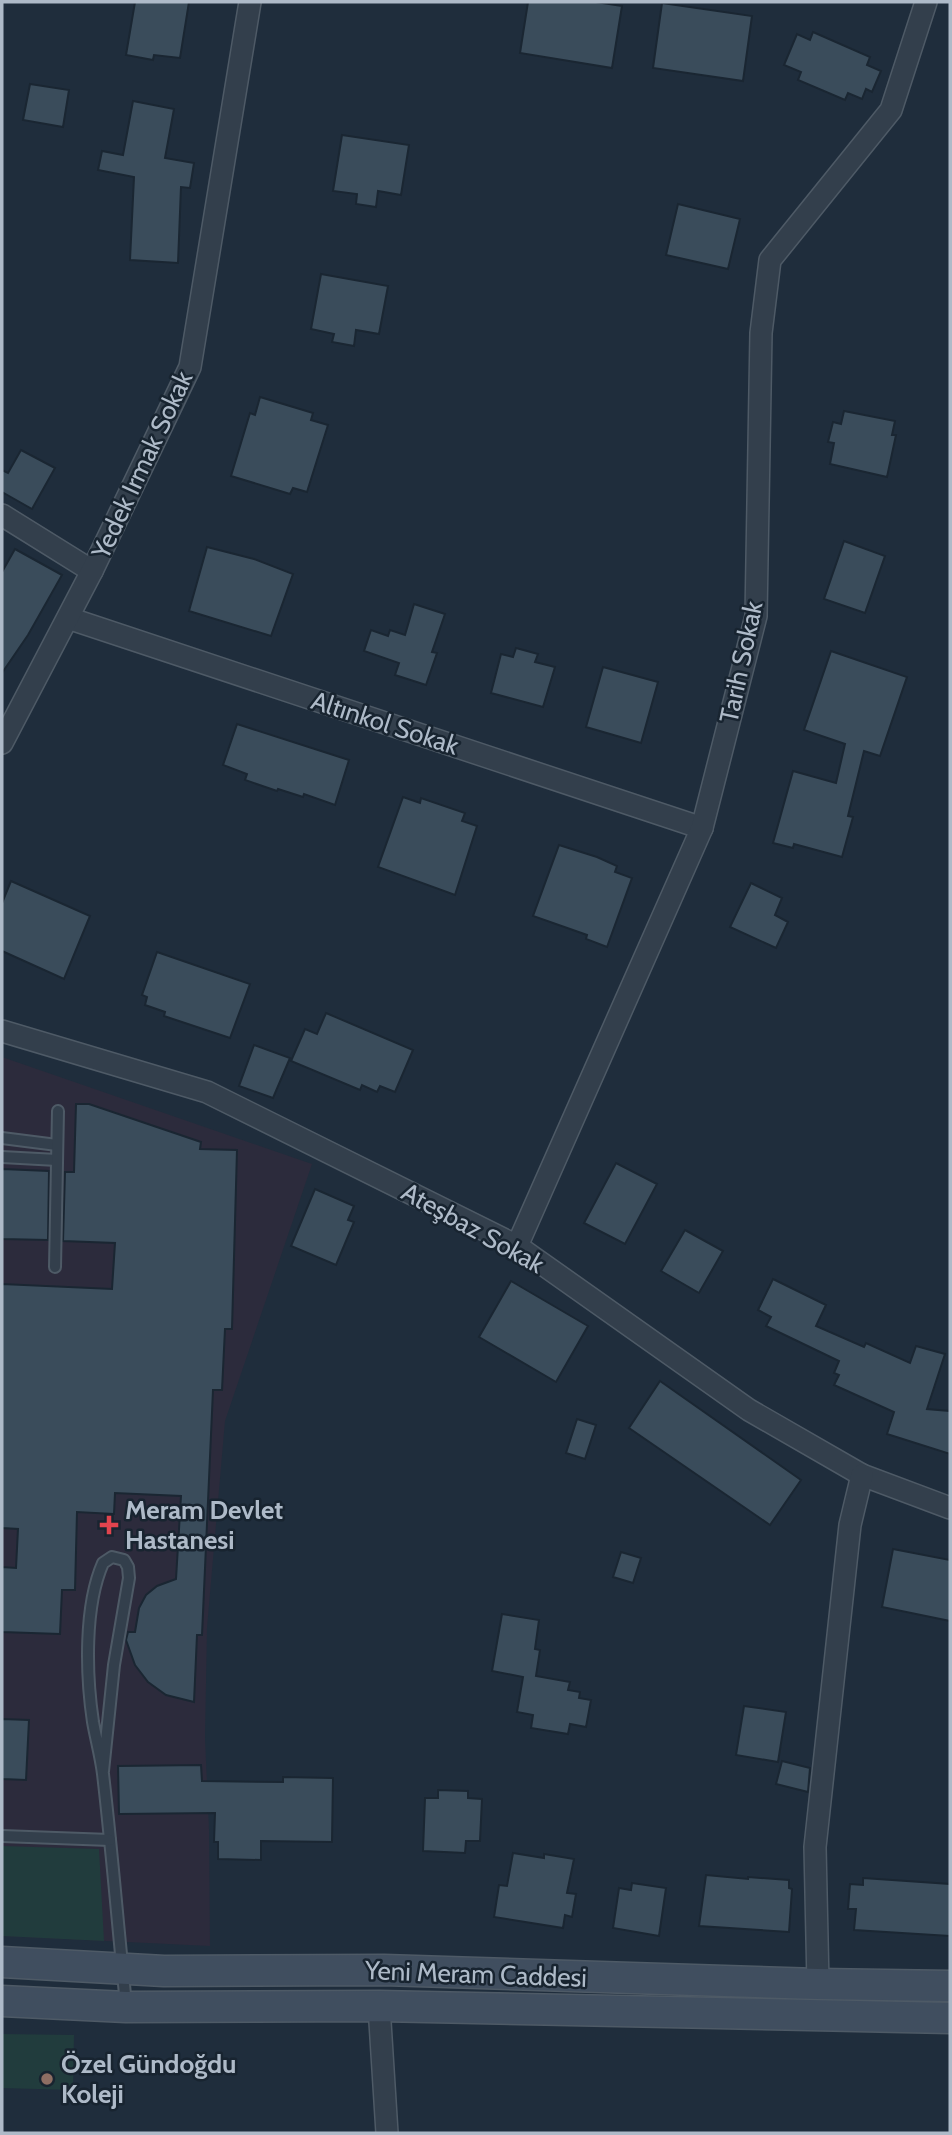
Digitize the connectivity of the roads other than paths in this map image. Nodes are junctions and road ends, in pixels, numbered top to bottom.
1 (250, 2) edge
2 (926, 2) edge
3 (2, 515) edge
4 (92, 572) junction
5 (68, 618) junction
6 (2, 743) edge
7 (702, 828) junction
8 (2, 1031) edge
9 (58, 1111) dead end
10 (2, 1138) edge
11 (57, 1145) junction
12 (2, 1157) edge
13 (57, 1160) junction
14 (517, 1246) junction
15 (55, 1267) dead end
16 (862, 1475) junction
17 (950, 1508) edge
18 (103, 1771) junction
19 (2, 1836) edge
20 (110, 1840) junction
21 (2, 1962) edge
22 (122, 1967) junction
23 (818, 1984) junction
24 (950, 1986) edge
25 (2, 2001) edge
26 (379, 2006) junction
27 (126, 2007) junction
28 (950, 2018) edge
29 (387, 2133) edge

1 - 4 street, Yedek Irmak Sokak
2 - 7 street, Tarih Sokak
3 - 4 street
4 - 5 street, Yedek Irmak Sokak
5 - 6 street, Yedek Irmak Sokak
5 - 7 street, Altınkol Sokak
7 - 14 street, Tarih Sokak
8 - 14 street, Ateşbaz Sokak
9 - 11 lane
10 - 11 lane
11 - 13 lane
12 - 13 lane
13 - 15 lane
14 - 16 street, Ateşbaz Sokak
16 - 17 street, Ateşbaz Sokak
16 - 23 street
18 - 18 lane
18 - 20 lane
19 - 20 lane
20 - 22 lane
21 - 22 main road, Yeni Meram Caddesi
22 - 23 main road, Yeni Meram Caddesi
22 - 27 lane
23 - 24 main road, Yeni Meram Caddesi
25 - 27 main road, Yeni Meram Caddesi
26 - 27 main road, Yeni Meram Caddesi
26 - 28 main road, Yeni Meram Caddesi
26 - 29 street

